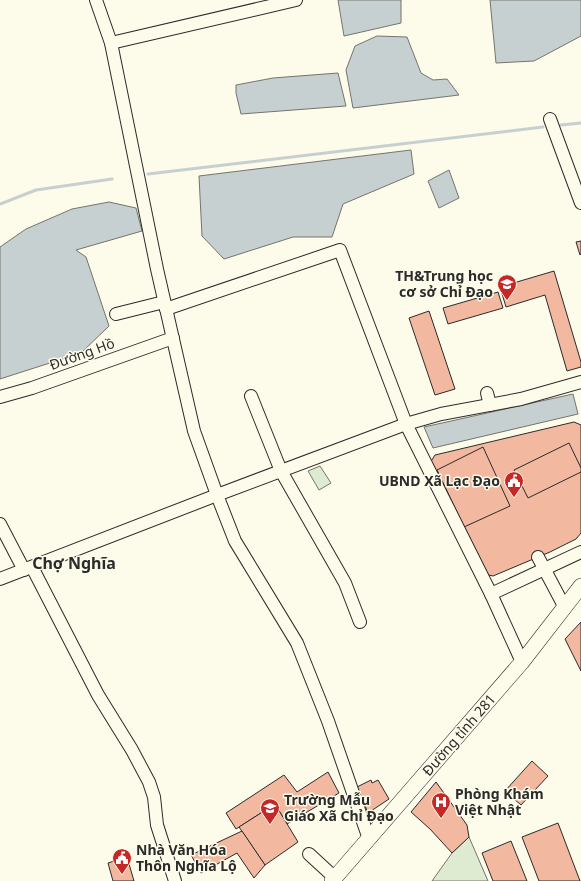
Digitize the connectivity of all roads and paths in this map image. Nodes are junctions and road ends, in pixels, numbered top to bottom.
1 (96, 0) edge
2 (296, 0) edge
3 (111, 43) junction
4 (550, 119) dead end
5 (581, 204) edge
6 (165, 306) junction
7 (116, 314) dead end
8 (173, 338) junction
9 (581, 382) edge
10 (251, 396) dead end
11 (0, 397) edge
12 (406, 424) junction
13 (281, 470) junction
14 (217, 495) junction
15 (0, 524) edge
16 (581, 552) edge
17 (538, 557) dead end
18 (28, 568) junction
19 (546, 569) junction
20 (0, 579) edge
21 (581, 586) edge
22 (491, 594) junction
23 (564, 606) junction
24 (360, 622) dead end
25 (522, 662) junction
26 (369, 839) junction
27 (309, 854) dead end
28 (172, 870) edge
29 (334, 880) edge

1 - 3 street
2 - 3 street
3 - 6 street
4 - 5 street
6 - 7 street
6 - 8 street
6 - 12 street
8 - 11 street, Đường Hồ
8 - 14 street
9 - 12 street
10 - 13 street
12 - 13 street
12 - 22 street
13 - 14 street
13 - 24 street
14 - 18 street
14 - 26 street
15 - 18 street
16 - 19 street
17 - 19 street
18 - 20 street
18 - 28 street
19 - 22 street
19 - 23 street
21 - 23 main road, Đường tỉnh 281
22 - 25 street
23 - 25 main road, Đường tỉnh 281
25 - 26 main road, Đường tỉnh 281
26 - 29 main road, Đường tỉnh 281
27 - 29 street

